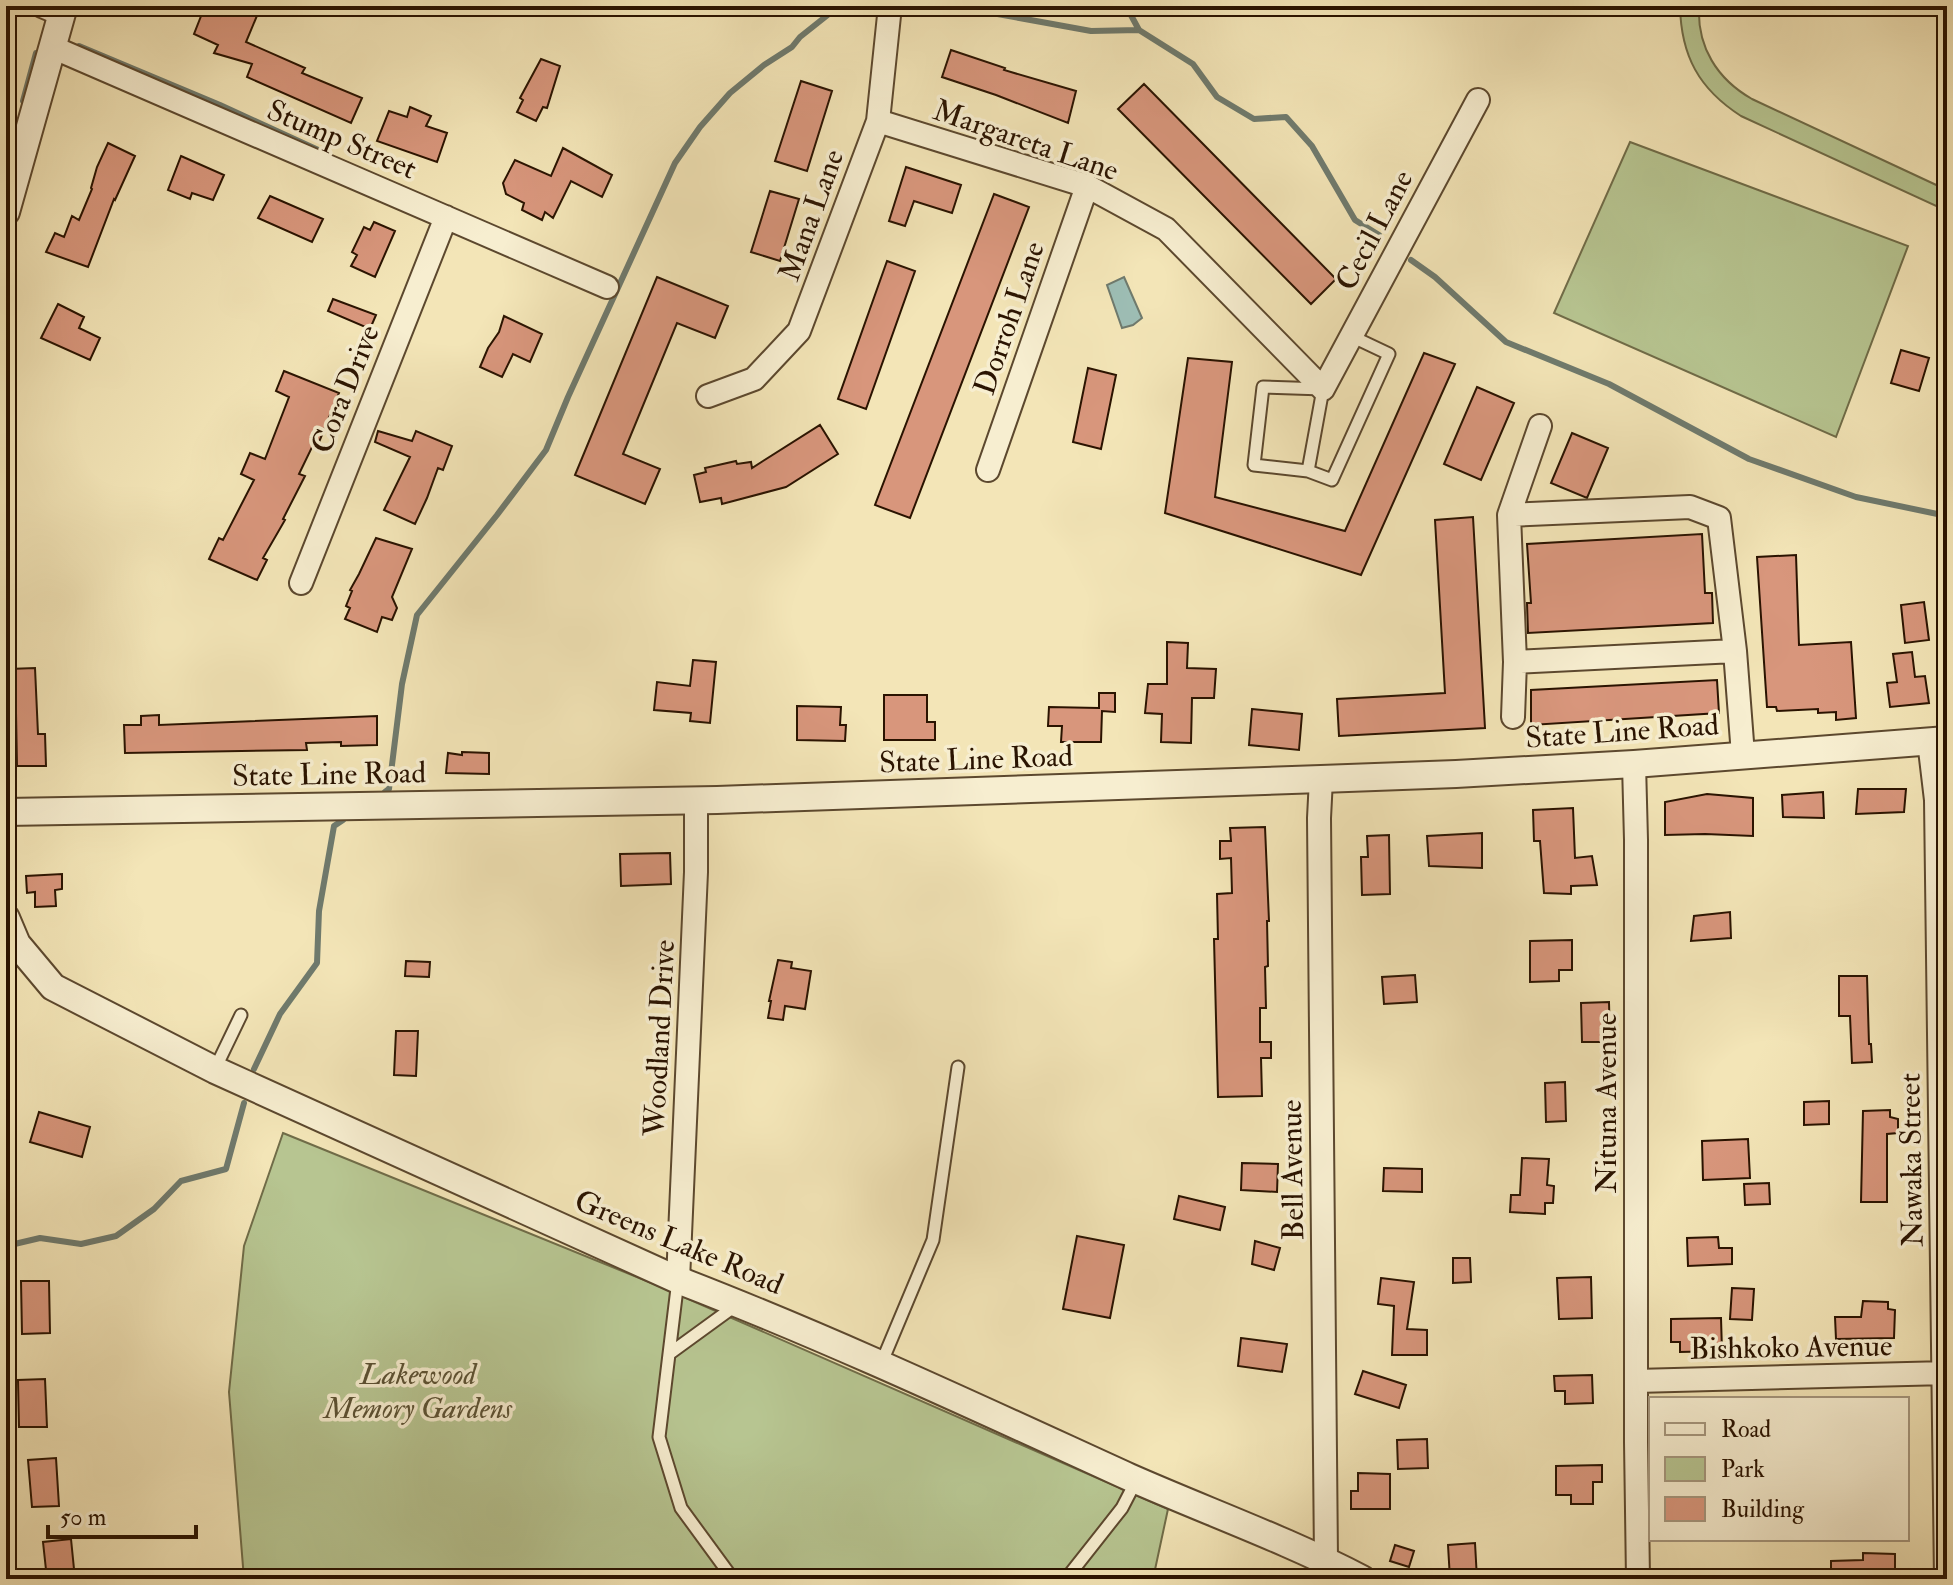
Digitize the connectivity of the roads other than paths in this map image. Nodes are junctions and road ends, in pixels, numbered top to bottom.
1 (890, 6) edge
2 (55, 9) edge
3 (52, 47) junction
4 (1478, 100) dead end
5 (878, 121) junction
6 (1087, 186) junction
7 (6, 212) edge
8 (446, 217) junction
9 (607, 287) dead end
10 (1351, 336) junction
11 (1323, 389) junction
12 (708, 396) dead end
13 (1540, 426) dead end
14 (988, 470) dead end
15 (1308, 471) junction
16 (1509, 515) junction
17 (301, 583) dead end
18 (1735, 651) junction
19 (1515, 662) junction
20 (1513, 717) dead end
21 (1938, 740) edge
22 (1743, 755) junction
23 (1634, 764) junction
24 (1321, 779) junction
25 (696, 800) junction
26 (6, 812) edge
27 (6, 918) edge
28 (241, 1015) dead end
29 (958, 1067) dead end
30 (215, 1070) junction
31 (678, 1280) junction
32 (739, 1303) junction
33 (669, 1354) junction
34 (881, 1365) junction
35 (1945, 1373) edge
36 (1636, 1381) junction
37 (1137, 1480) junction
38 (1326, 1560) junction
39 (733, 1579) edge
40 (1066, 1579) edge
41 (1362, 1579) edge
42 (1638, 1579) edge
43 (1946, 1579) edge

1 - 5 street, Mana Lane
2 - 3 street
3 - 7 street
3 - 8 street, Stump Street
4 - 10 street, Cecil Lane
5 - 6 street, Margareta Lane
5 - 12 street, Mana Lane
6 - 11 street, Margareta Lane
6 - 14 street, Dorroh Lane
8 - 9 street, Stump Street
8 - 17 street, Cora Drive
10 - 11 street, Cecil Lane
10 - 15 lane
11 - 15 lane
11 - 15 lane
13 - 16 street
16 - 18 street
16 - 19 street
18 - 19 street
18 - 22 street
19 - 20 street
21 - 22 street, State Line Road
21 - 35 street, Nawaka Street
22 - 23 street, State Line Road
23 - 24 street, State Line Road
23 - 36 street, Nituna Avenue
24 - 25 street, State Line Road
24 - 38 street, Bell Avenue
25 - 26 street, State Line Road
25 - 31 street, Woodland Drive
27 - 30 street, Greens Lake Road
28 - 30 lane
29 - 34 lane
30 - 31 street, Greens Lake Road
31 - 32 street, Greens Lake Road
31 - 33 lane
32 - 33 lane
32 - 34 street, Greens Lake Road
33 - 39 lane
34 - 37 street, Greens Lake Road
35 - 36 street, Bishkoko Avenue
35 - 43 street, Nawaka Street
36 - 42 street, Nituna Avenue
37 - 38 street, Greens Lake Road
37 - 40 lane
38 - 41 street, Greens Lake Road

